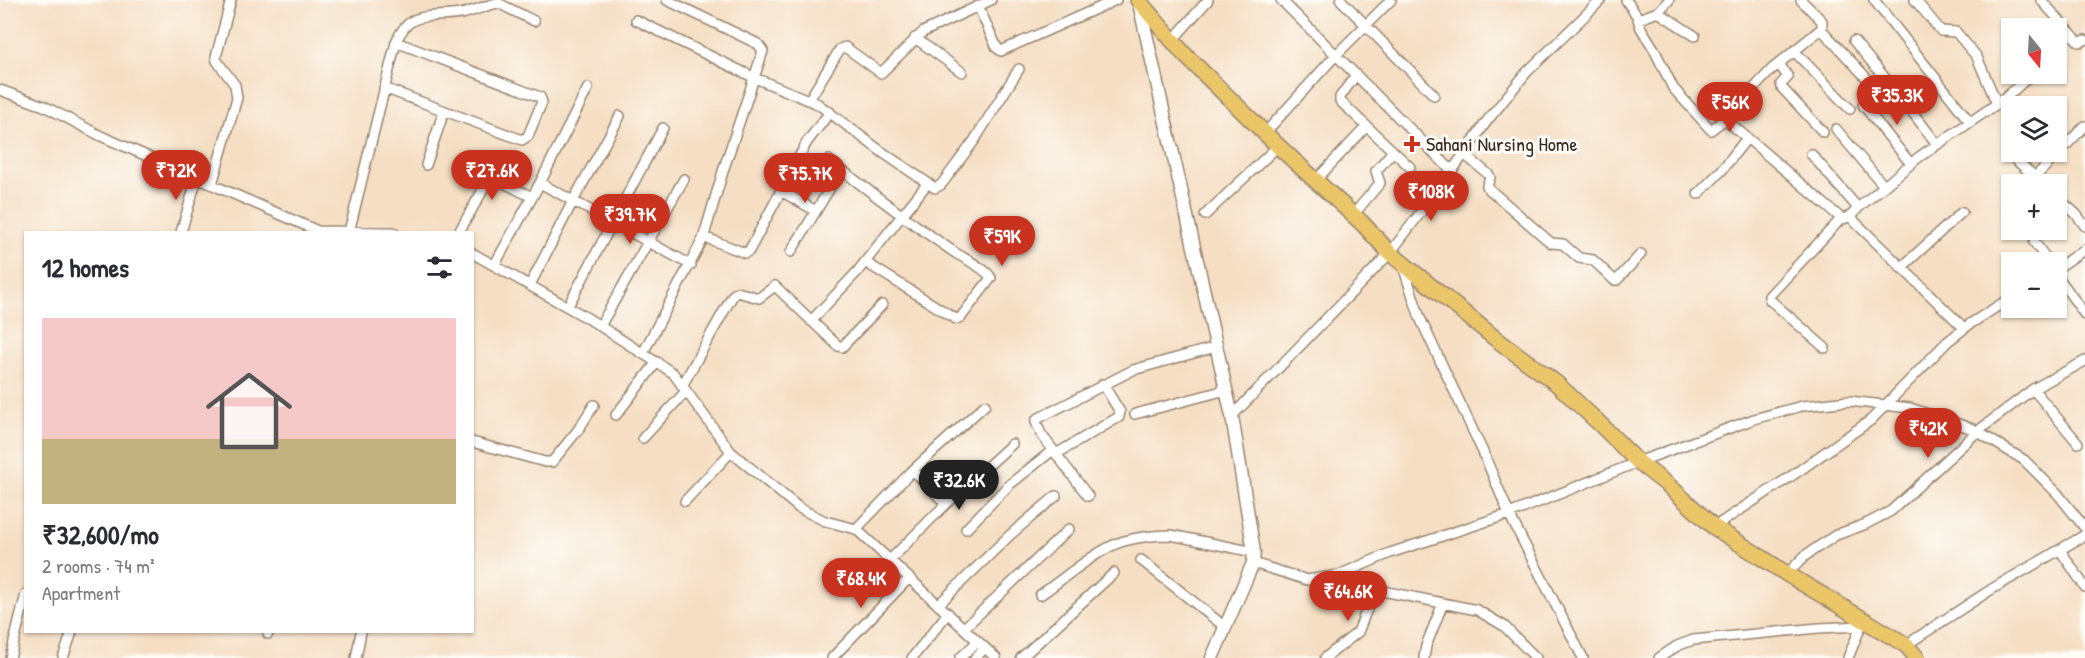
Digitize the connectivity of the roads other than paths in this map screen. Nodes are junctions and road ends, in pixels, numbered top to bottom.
1 (231, 0) edge
2 (667, 0) edge
3 (992, 0) edge
4 (1116, 0) edge
5 (1208, 0) edge
6 (1281, 0) edge
7 (1341, 0) edge
8 (1391, 0) edge
9 (1601, 0) edge
10 (1626, 0) edge
11 (1669, 0) edge
12 (1801, 0) edge
13 (1874, 0) edge
14 (1915, 0) edge
15 (2041, 0) edge
16 (1138, 1) edge
17 (978, 6) junction
18 (1658, 12) junction
19 (1639, 19) junction
20 (636, 20) dead end
21 (534, 21) dead end
22 (1365, 26) junction
23 (1822, 29) junction
24 (1695, 36) dead end
25 (915, 38) junction
26 (2085, 40) edge
27 (1172, 41) junction
28 (1854, 41) dead end
29 (396, 42) junction
30 (1794, 51) junction
31 (1335, 56) junction
32 (1779, 64) junction
33 (1018, 69) dead end
34 (962, 72) dead end
35 (1355, 76) junction
36 (755, 78) junction
37 (2020, 84) edge
38 (1875, 87) dead end
39 (384, 88) junction
40 (588, 88) dead end
41 (0, 90) edge
42 (1434, 95) dead end
43 (809, 100) junction
44 (1997, 104) junction
45 (1863, 105) dead end
46 (1850, 109) dead end
47 (444, 111) junction
48 (830, 112) junction
49 (620, 116) dead end
50 (1725, 119) junction
51 (1970, 122) junction
52 (1367, 126) junction
53 (2085, 126) edge
54 (663, 128) dead end
55 (1836, 129) dead end
56 (1823, 132) dead end
57 (1265, 133) junction
58 (1747, 138) junction
59 (1937, 144) junction
60 (1278, 146) junction
61 (1393, 151) junction
62 (1464, 154) junction
63 (1812, 154) dead end
64 (829, 160) dead end
65 (2018, 162) edge
66 (1911, 164) junction
67 (426, 165) dead end
68 (1410, 167) dead end
69 (841, 170) junction
70 (1452, 171) junction
71 (2032, 174) edge
72 (2038, 174) edge
73 (197, 178) junction
74 (684, 178) dead end
75 (1316, 180) junction
76 (540, 183) junction
77 (212, 184) junction
78 (927, 184) junction
79 (1884, 186) junction
80 (781, 191) junction
81 (1698, 194) dead end
82 (532, 197) junction
83 (573, 201) junction
84 (2067, 206) edge
85 (816, 211) junction
86 (1855, 212) junction
87 (1962, 212) dead end
88 (1205, 215) dead end
89 (1353, 215) junction
90 (902, 216) junction
91 (1842, 219) junction
92 (613, 223) junction
93 (2085, 226) edge
94 (181, 231) edge
95 (323, 231) edge
96 (349, 231) edge
97 (460, 231) edge
98 (704, 237) junction
99 (2034, 242) dead end
100 (647, 243) junction
101 (2085, 249) edge
102 (791, 252) dead end
103 (2042, 252) edge
104 (1390, 253) junction
105 (474, 254) edge
106 (1641, 254) dead end
107 (2067, 261) edge
108 (865, 262) junction
109 (495, 264) junction
110 (1403, 264) junction
111 (691, 265) junction
112 (1901, 268) junction
113 (530, 285) junction
114 (2067, 290) edge
115 (2001, 304) edge
116 (882, 305) dead end
117 (568, 306) junction
118 (2085, 315) edge
119 (812, 321) junction
120 (600, 326) junction
121 (1964, 328) junction
122 (1216, 347) junction
123 (1825, 348) dead end
124 (643, 353) junction
125 (2085, 361) edge
126 (657, 362) junction
127 (1103, 384) junction
128 (684, 388) junction
129 (2032, 389) junction
130 (1226, 390) junction
131 (594, 405) dead end
132 (985, 405) dead end
133 (1886, 405) junction
134 (1135, 414) dead end
135 (616, 415) dead end
136 (1232, 416) junction
137 (1978, 432) junction
138 (643, 438) dead end
139 (474, 443) edge
140 (2078, 443) dead end
141 (1012, 444) dead end
142 (731, 452) junction
143 (1055, 452) junction
144 (1638, 462) junction
145 (913, 470) junction
146 (1056, 496) dead end
147 (1088, 496) dead end
148 (685, 501) dead end
149 (946, 504) junction
150 (1509, 514) junction
151 (1714, 527) junction
152 (2085, 528) edge
153 (856, 529) junction
154 (1069, 529) dead end
155 (966, 530) dead end
156 (2085, 535) edge
157 (2060, 550) junction
158 (1253, 558) junction
159 (890, 560) junction
160 (1141, 560) dead end
161 (1114, 573) dead end
162 (1787, 574) junction
163 (1339, 575) junction
164 (909, 578) junction
165 (2085, 587) edge
166 (1375, 589) junction
167 (1040, 595) dead end
168 (24, 602) edge
169 (1443, 603) junction
170 (938, 605) junction
171 (948, 613) junction
172 (1863, 622) junction
173 (1225, 627) junction
174 (964, 628) junction
175 (72, 633) edge
176 (361, 633) edge
177 (978, 641) junction
178 (1906, 645) junction
179 (986, 648) junction
180 (10, 658) edge
181 (63, 658) edge
182 (356, 658) edge
183 (832, 658) edge
184 (912, 658) edge
185 (960, 658) edge
186 (975, 658) edge
187 (996, 658) edge
188 (1021, 658) edge
189 (1212, 658) edge
190 (1325, 658) edge
191 (1424, 658) edge
192 (1536, 658) edge
193 (1583, 658) edge
194 (1659, 658) edge
195 (1848, 658) edge
196 (1917, 658) edge

1 - 77 street
2 - 36 street
3 - 17 street
4 - 17 street
5 - 27 street
6 - 31 street
7 - 22 street
8 - 22 street
9 - 62 street
10 - 19 street
11 - 18 street
12 - 23 street
13 - 51 street
14 - 44 street
15 - 26 street
16 - 27 main road
16 - 122 street
17 - 25 street
18 - 19 street
18 - 24 street
19 - 50 street
20 - 36 street
21 - 29 street
22 - 31 street
22 - 42 street
23 - 30 street
23 - 38 street
25 - 34 street
25 - 43 street
27 - 57 main road
28 - 59 street
29 - 39 street
29 - 47 street
30 - 32 street
30 - 46 street
31 - 35 street
31 - 57 street
32 - 50 street
32 - 56 street
33 - 78 street
35 - 52 street
35 - 70 street
36 - 43 street
36 - 98 street
37 - 44 street
39 - 47 street
39 - 96 street
40 - 76 street
41 - 73 street
43 - 48 street
44 - 51 street
45 - 66 street
47 - 67 street
48 - 78 street
48 - 80 street
49 - 83 street
50 - 58 street
51 - 59 street
52 - 61 street
52 - 75 street
53 - 72 street
54 - 92 street
55 - 79 street
57 - 60 main road
58 - 81 street
58 - 91 street
59 - 66 street
60 - 75 main road
60 - 88 street
61 - 68 street
61 - 89 street
62 - 70 street
62 - 106 street
63 - 86 street
64 - 69 street
65 - 71 street
66 - 79 street
69 - 85 street
69 - 90 street
70 - 104 street
73 - 77 street
73 - 94 street
74 - 100 street
75 - 89 main road
76 - 82 street
76 - 83 street
77 - 95 street
78 - 90 street
79 - 86 street
80 - 85 street
80 - 98 street
82 - 97 street
82 - 109 street
83 - 92 street
83 - 113 street
84 - 93 street
85 - 102 street
86 - 91 street
86 - 112 street
87 - 112 street
89 - 104 main road
90 - 108 street
90 - 108 street
91 - 123 street
92 - 100 street
92 - 117 street
98 - 111 street
99 - 103 street
100 - 111 street
100 - 120 street
101 - 107 street
104 - 110 main road
104 - 136 street
105 - 109 street
108 - 119 street
109 - 113 street
110 - 144 main road
110 - 150 street
111 - 124 street
112 - 121 street
113 - 117 street
114 - 118 street
115 - 121 street
116 - 119 street
117 - 120 street
119 - 128 street
120 - 124 street
121 - 133 street
122 - 127 street
122 - 130 street
124 - 126 street
125 - 129 street
126 - 128 street
126 - 135 street
127 - 143 street
127 - 143 street
128 - 138 street
128 - 142 street
129 - 137 street
129 - 140 street
130 - 134 street
130 - 136 street
131 - 139 street
132 - 145 street
133 - 137 street
133 - 144 street
133 - 151 street
136 - 158 street
137 - 152 street
137 - 162 street
141 - 149 street
142 - 148 street
142 - 153 street
143 - 147 street
143 - 155 street
144 - 150 street
144 - 151 main road
145 - 149 street
145 - 153 street
146 - 170 street
149 - 159 street
150 - 163 street
150 - 193 street
151 - 162 main road
153 - 159 street
154 - 174 street
156 - 157 street
157 - 165 street
157 - 178 street
158 - 163 street
158 - 167 street
158 - 173 street
159 - 164 street
160 - 173 street
161 - 188 street
162 - 172 main road
163 - 166 street
164 - 170 street
164 - 183 street
166 - 169 street
166 - 190 street
168 - 180 street
169 - 191 street
169 - 192 street
170 - 171 street
171 - 174 street
171 - 184 street
172 - 178 main road
172 - 194 street
172 - 195 street
173 - 189 street
174 - 177 street
175 - 181 street
176 - 182 street
177 - 179 street
177 - 185 street
178 - 196 main road
179 - 186 street
179 - 187 street

